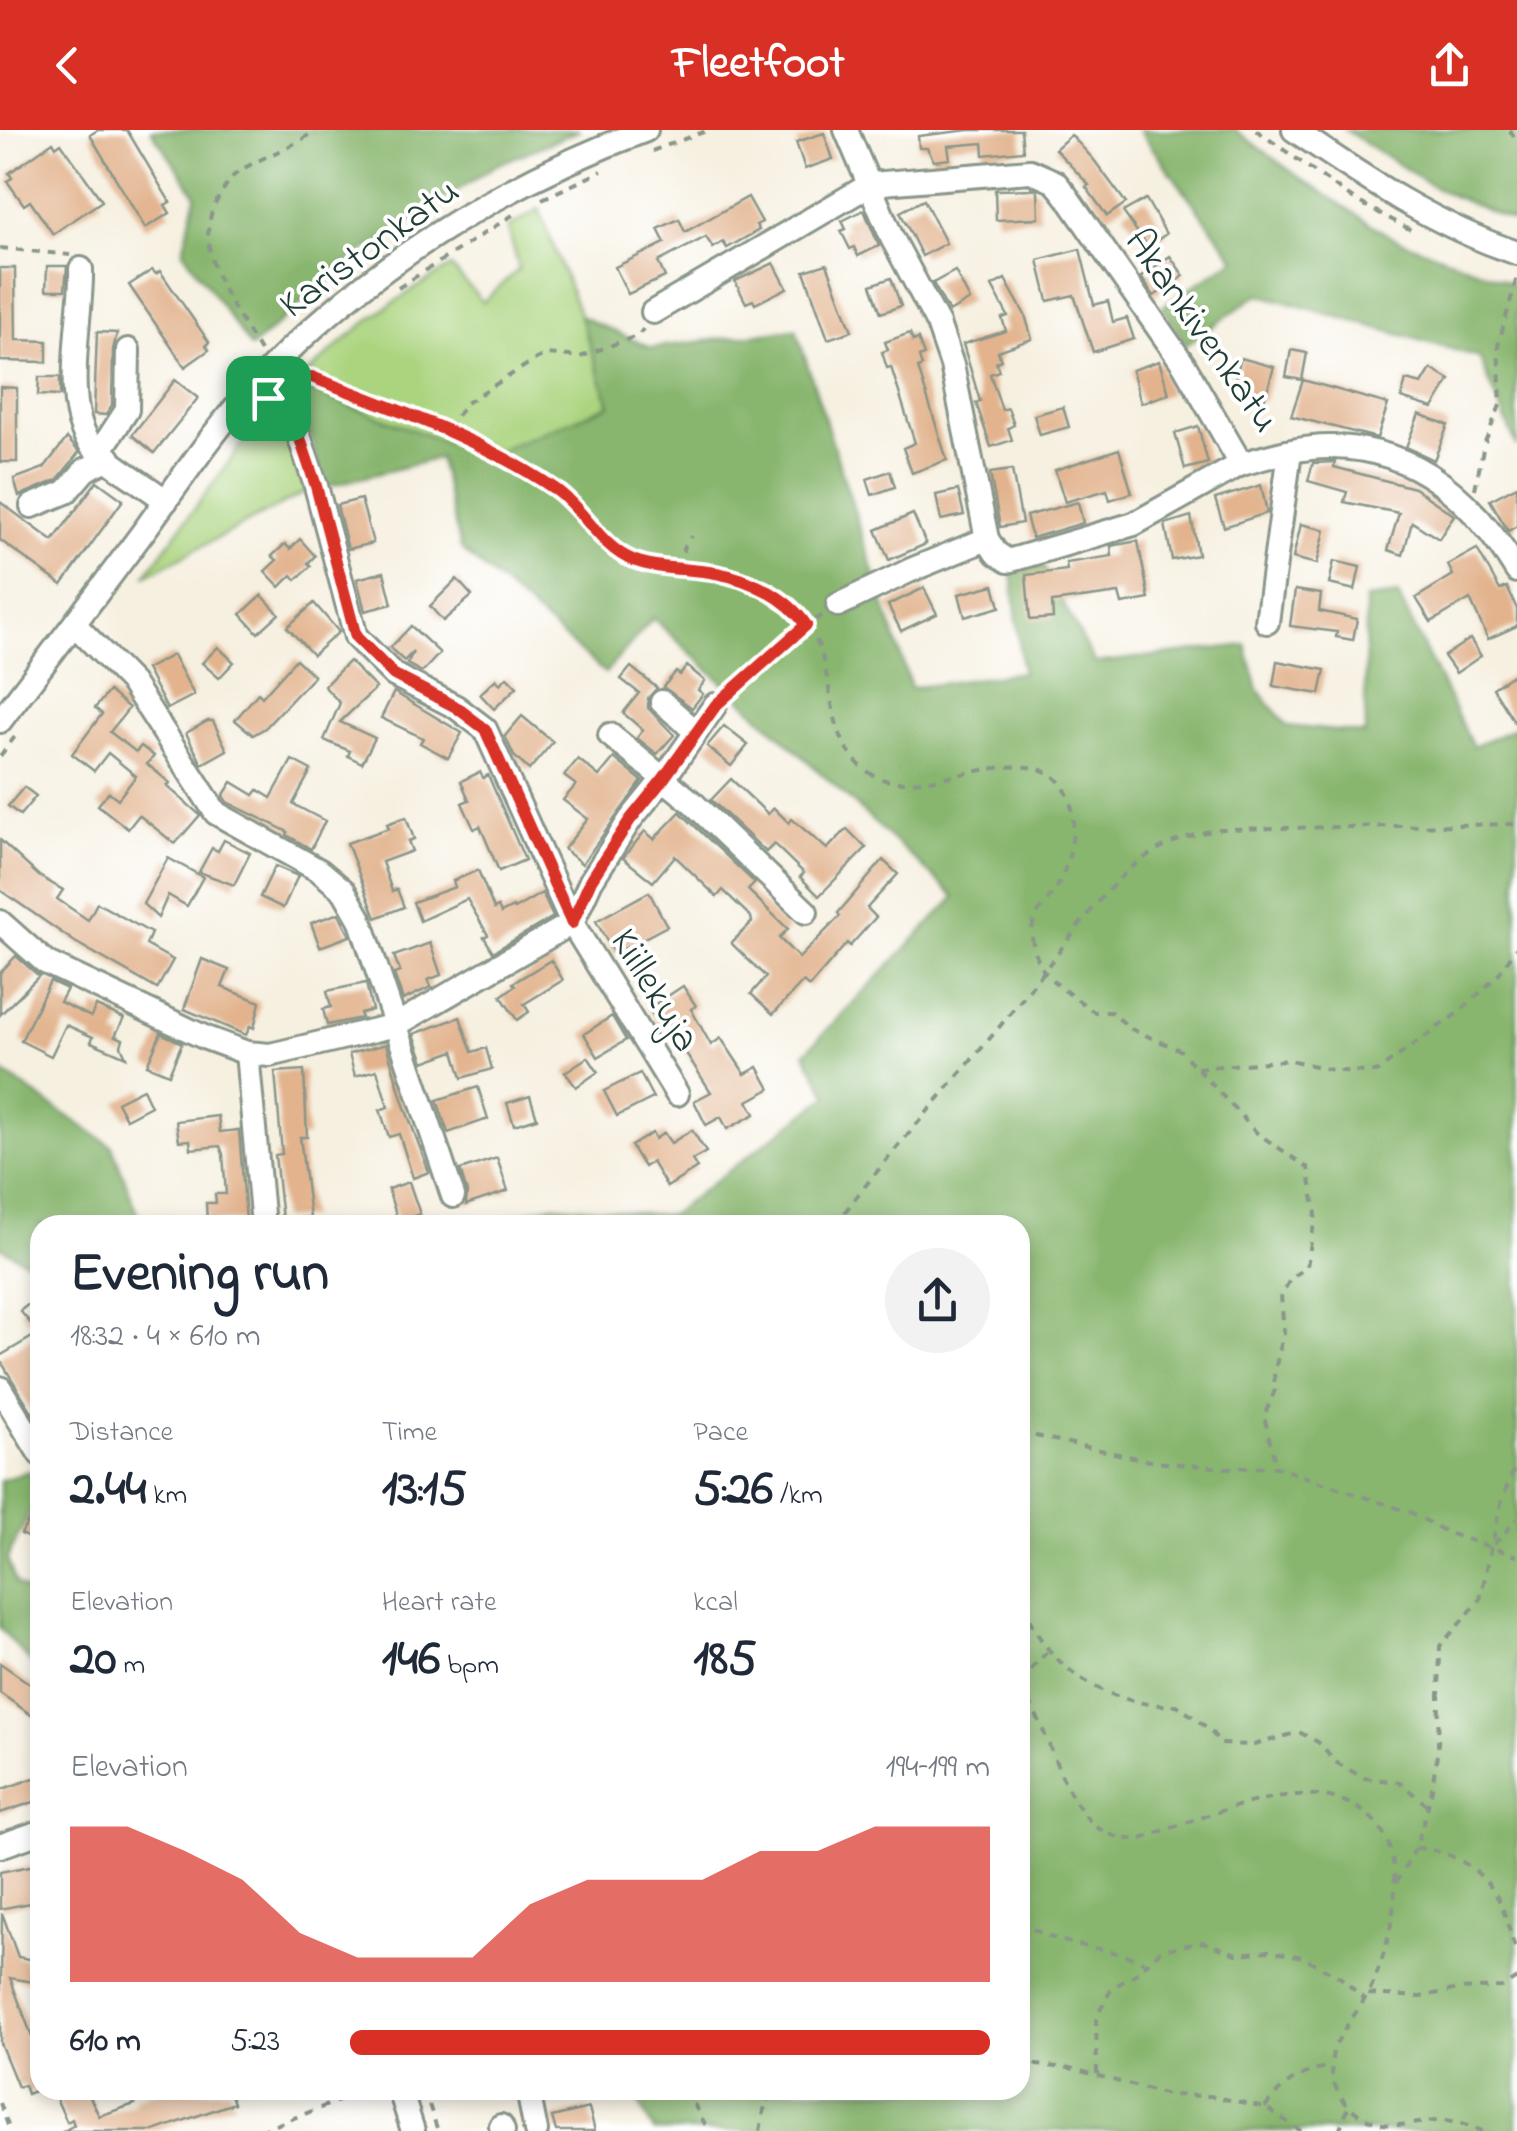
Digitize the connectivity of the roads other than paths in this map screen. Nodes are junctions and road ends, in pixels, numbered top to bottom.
1 (646, 130) edge
2 (846, 130) edge
3 (1294, 130) edge
4 (871, 184) junction
5 (1517, 254) edge
6 (81, 268) road end
7 (652, 312) road end
8 (128, 350) dead end
9 (260, 393) junction
10 (1290, 452) junction
11 (104, 456) junction
12 (1241, 464) junction
13 (166, 501) junction
14 (32, 506) dead end
15 (986, 539) junction
16 (1517, 571) edge
17 (838, 606) road end
18 (1268, 622) dead end
19 (75, 625) junction
20 (662, 702) dead end
21 (716, 705) road end
22 (0, 721) edge
23 (696, 732) junction
24 (610, 734) dead end
25 (664, 778) junction
26 (806, 912) dead end
27 (0, 922) edge
28 (572, 923) junction
29 (396, 1025) junction
30 (246, 1053) junction
31 (677, 1094) dead end
32 (453, 1196) dead end
33 (262, 1215) edge
34 (0, 1388) edge
35 (30, 1438) edge
36 (30, 1836) edge
37 (0, 1846) edge
38 (403, 2100) edge
39 (530, 2100) edge
40 (413, 2131) edge
41 (536, 2131) edge

1 - 9 street, Karistonkatu
2 - 4 street
3 - 5 street
4 - 7 street
4 - 12 street, Akankivenkatu
4 - 15 street
6 - 11 street
8 - 11 street
9 - 13 street, Karistonkatu
9 - 28 street, Kiillekuja
10 - 12 street, Akankivenkatu
10 - 16 street, Akankivenkatu
10 - 18 street
11 - 13 street
11 - 14 street
12 - 15 street
13 - 19 street, Karistonkatu
15 - 17 street
19 - 22 street, Karistonkatu
19 - 29 street
20 - 23 street
21 - 23 street
23 - 25 street
24 - 25 street
25 - 26 street
25 - 28 street
27 - 30 street
28 - 29 street
28 - 31 street, Kiillekuja
29 - 30 street
29 - 32 street
30 - 33 street
34 - 35 street
36 - 37 street
38 - 40 street
39 - 41 street

